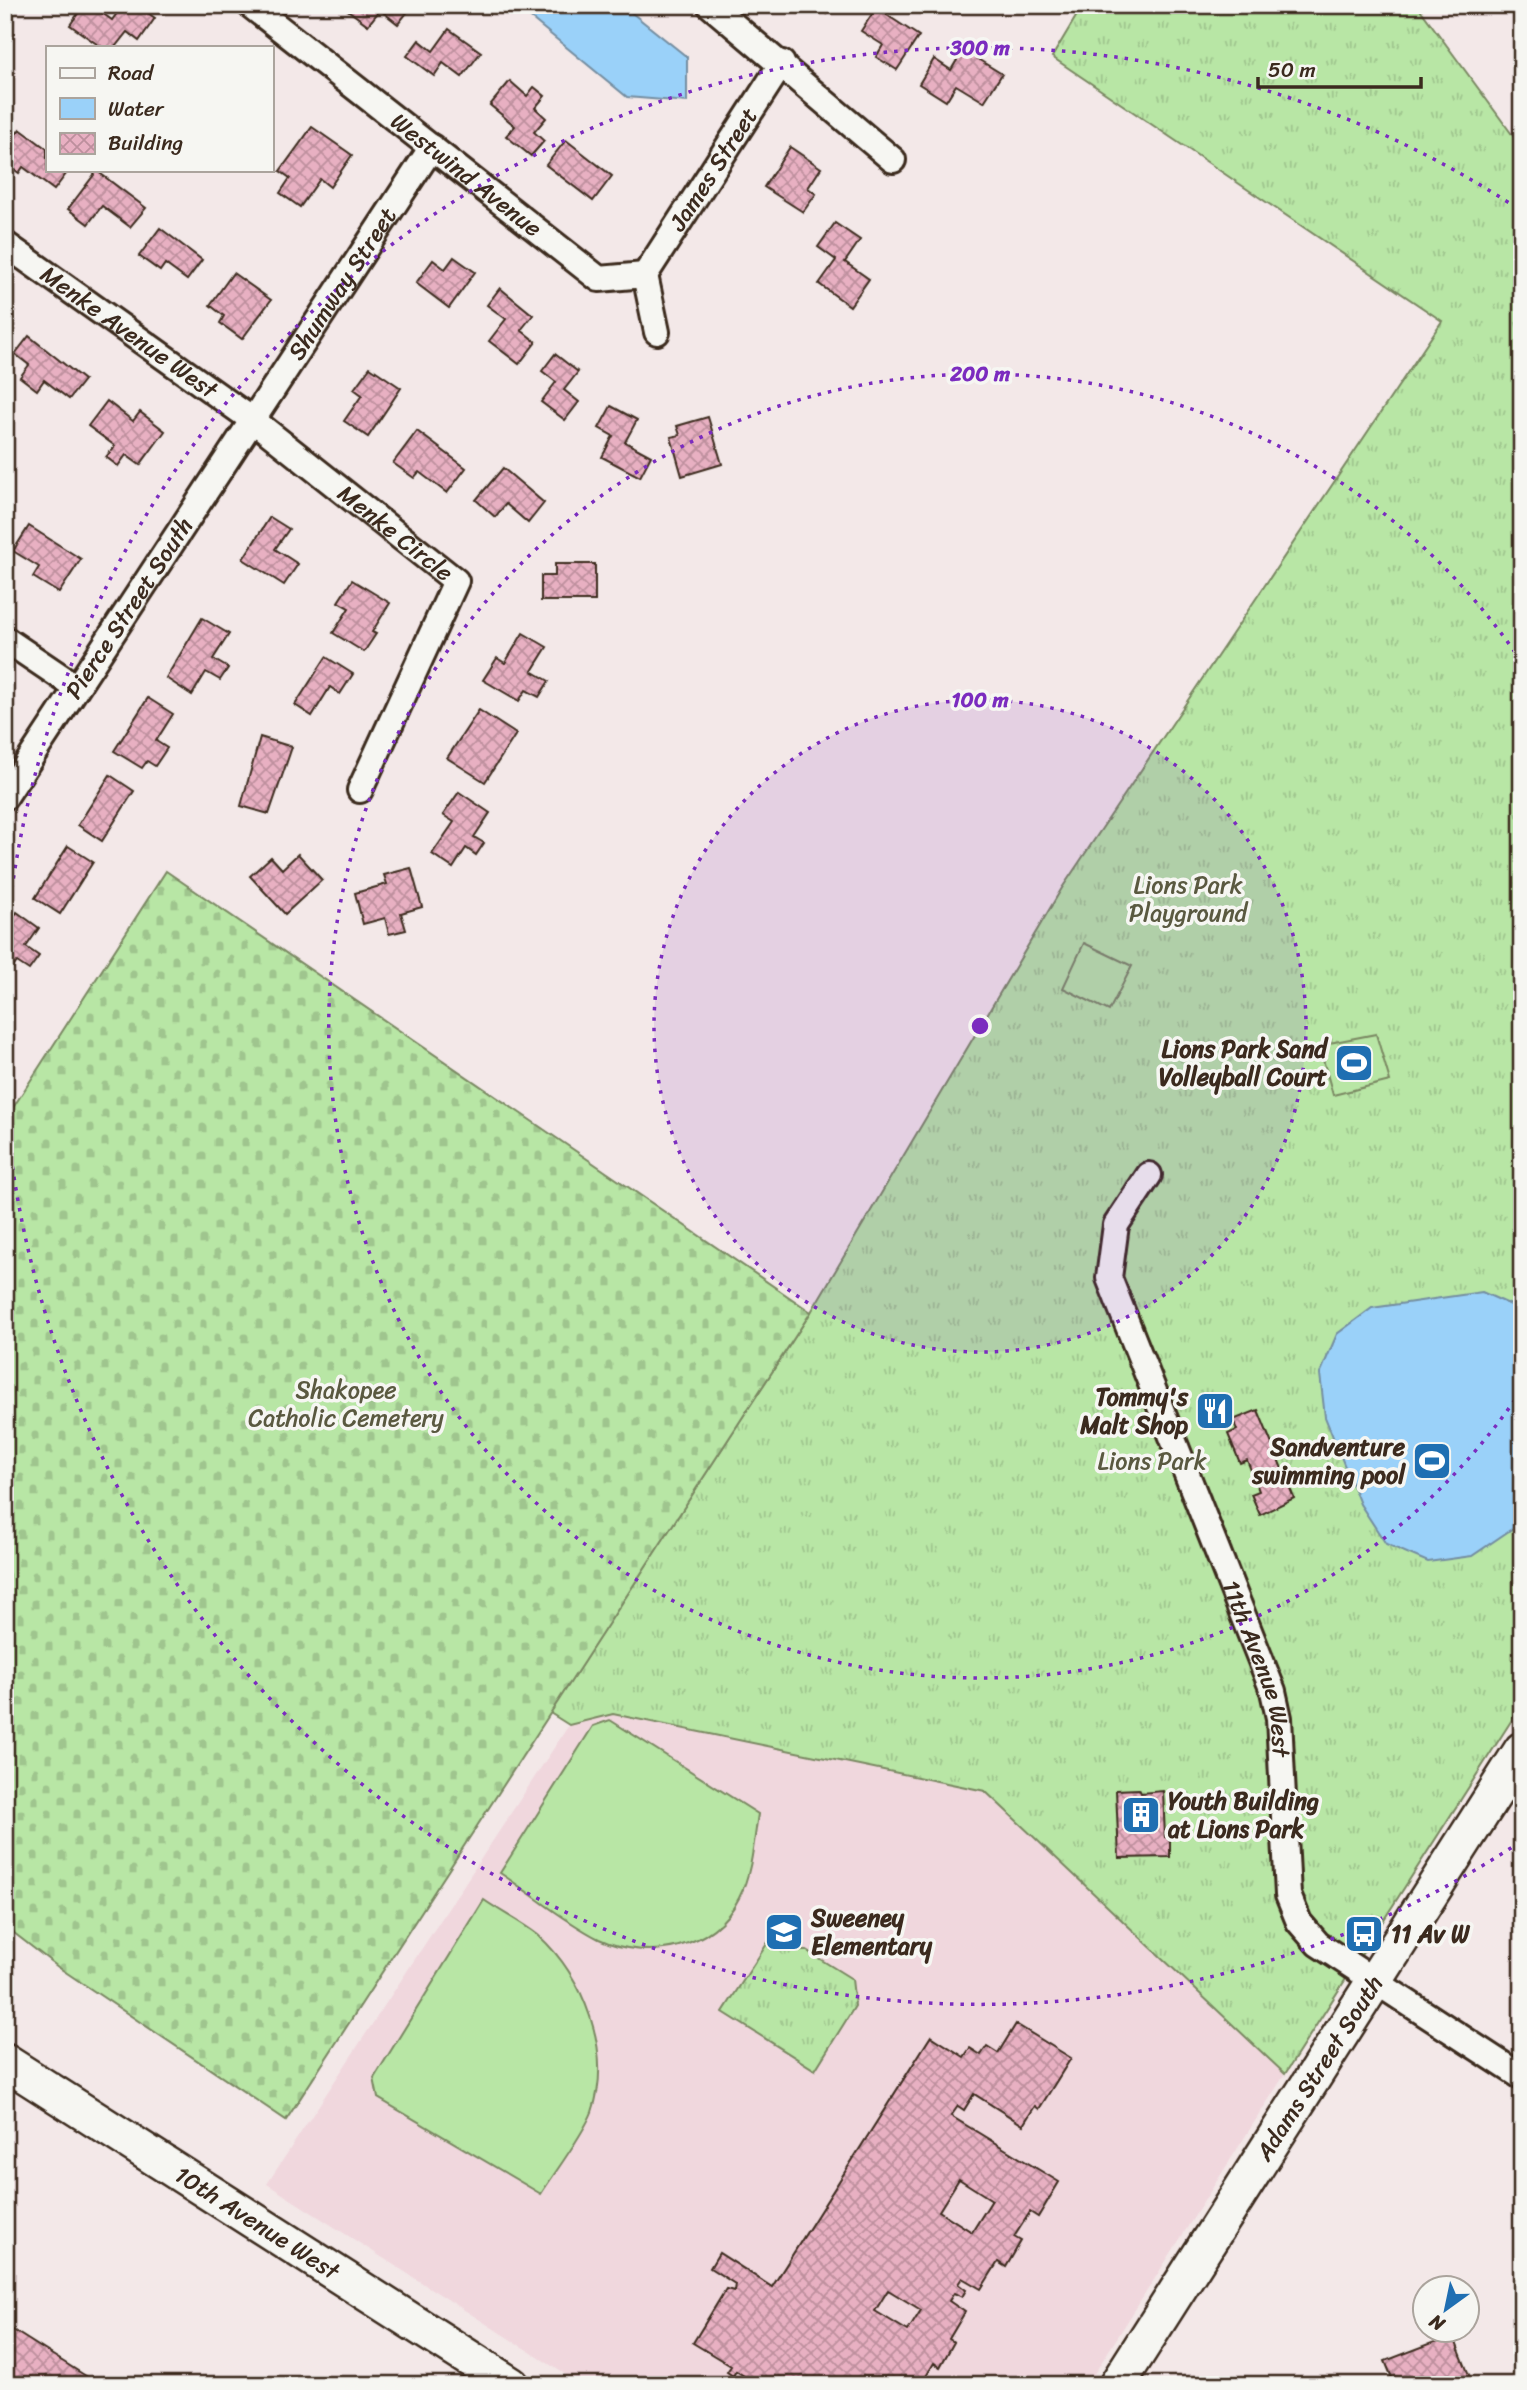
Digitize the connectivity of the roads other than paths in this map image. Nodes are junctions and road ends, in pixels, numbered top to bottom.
1 (250, 5) edge
2 (710, 5) edge
3 (782, 64) junction
4 (432, 147) junction
5 (893, 160) dead end
6 (5, 244) edge
7 (645, 275) junction
8 (657, 332) dead end
9 (254, 421) junction
10 (5, 639) edge
11 (76, 687) junction
12 (360, 790) dead end
13 (5, 797) edge
14 (1149, 1175) dead end
15 (1522, 1750) edge
16 (1373, 1982) junction
17 (5, 2062) edge
18 (1522, 2077) edge
19 (511, 2385) edge
20 (1117, 2385) edge

1 - 4 street, Westwind Avenue
2 - 3 street
3 - 5 street
3 - 7 street, James Street
4 - 7 street, Westwind Avenue
4 - 9 street, Shumway Street
6 - 9 street, Menke Avenue West
7 - 8 street
9 - 11 street, Pierce Street South
9 - 12 street, Menke Circle
10 - 11 street
11 - 13 street, Pierce Street South
14 - 16 street, 11th Avenue West
15 - 16 street, Adams Street South
16 - 18 street, 11th Avenue West
16 - 20 street, Adams Street South
17 - 19 street, 10th Avenue West

